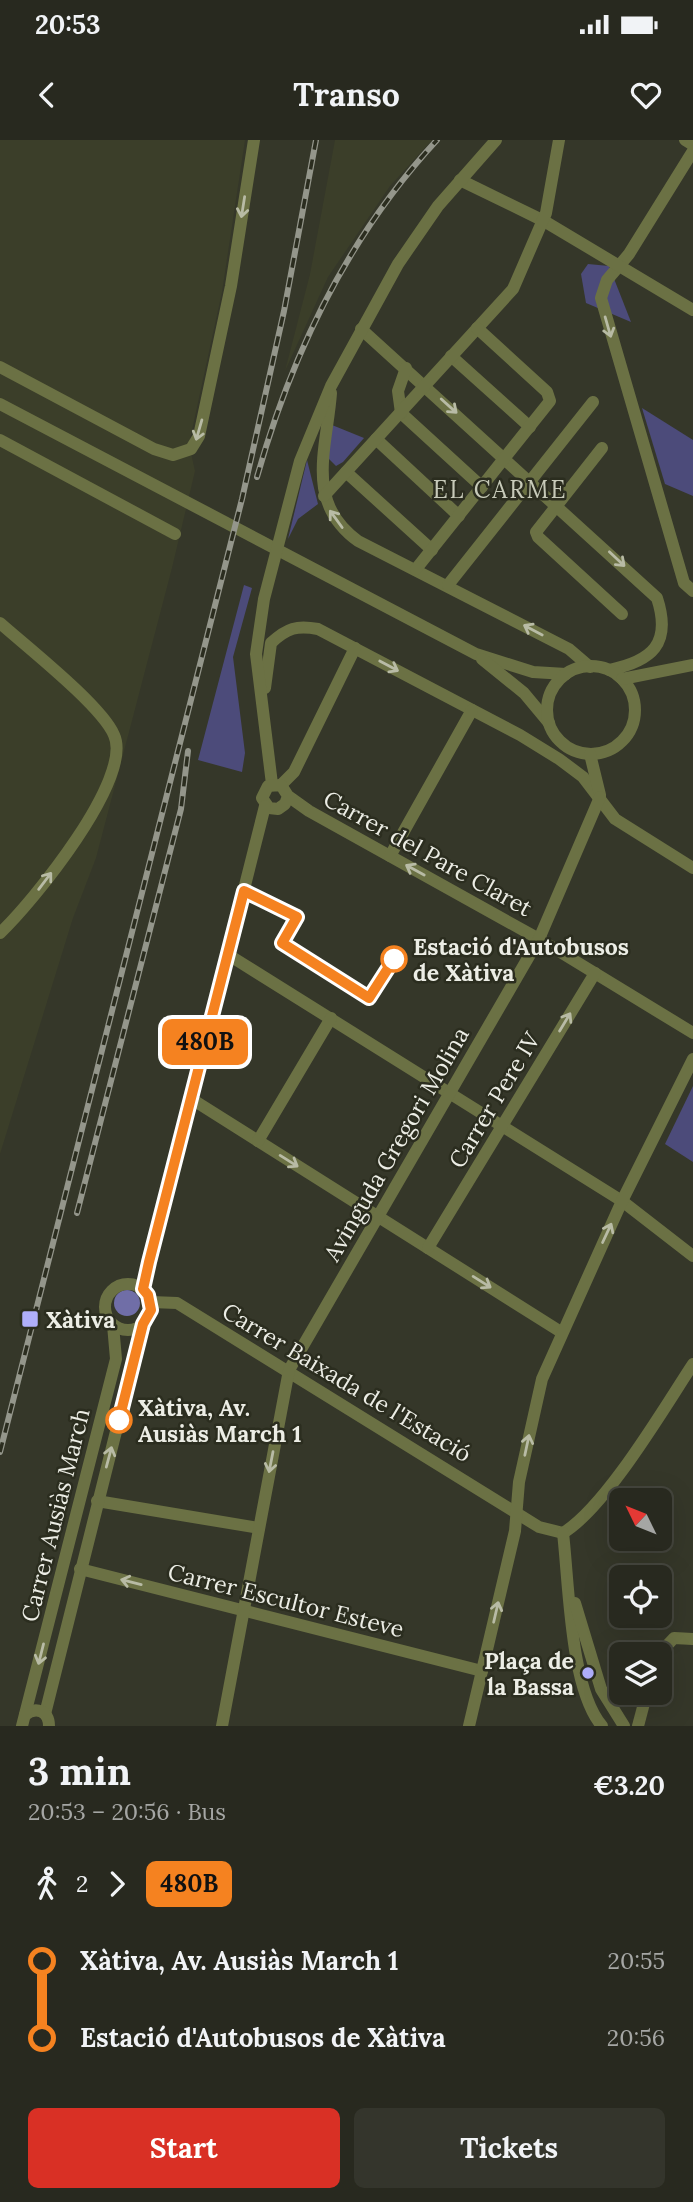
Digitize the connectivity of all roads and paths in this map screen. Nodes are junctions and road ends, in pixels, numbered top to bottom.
1 (254, 140) edge
2 (496, 140) edge
3 (559, 140) edge
4 (685, 140) edge
5 (693, 145) edge
6 (693, 151) edge
7 (460, 180) junction
8 (544, 221) junction
9 (618, 265) junction
10 (693, 310) edge
11 (477, 328) junction
12 (361, 329) junction
13 (451, 356) junction
14 (407, 368) junction
15 (3, 370) edge
16 (425, 385) junction
17 (331, 386) junction
18 (593, 402) dead end
19 (0, 404) edge
20 (401, 413) junction
21 (530, 427) junction
22 (376, 439) junction
23 (0, 440) edge
24 (602, 448) dead end
25 (505, 457) junction
26 (346, 472) junction
27 (531, 481) junction
28 (482, 487) junction
29 (324, 496) junction
30 (557, 504) junction
31 (459, 516) junction
32 (175, 534) dead end
33 (432, 550) junction
34 (416, 569) junction
35 (448, 585) junction
36 (689, 587) edge
37 (622, 614) dead end
38 (0, 623) edge
39 (355, 648) junction
40 (476, 654) junction
41 (693, 665) edge
42 (590, 667) junction
43 (609, 670) junction
44 (566, 674) junction
45 (622, 679) junction
46 (262, 709) junction
47 (472, 710) junction
48 (549, 723) junction
49 (520, 735) junction
50 (561, 743) junction
51 (590, 754) junction
52 (280, 789) junction
53 (600, 797) junction
54 (265, 806) junction
55 (390, 856) junction
56 (693, 868) edge
57 (0, 933) edge
58 (539, 939) junction
59 (228, 954) junction
60 (595, 973) junction
61 (331, 1018) junction
62 (693, 1033) edge
63 (693, 1059) edge
64 (450, 1094) junction
65 (190, 1098) junction
66 (503, 1126) junction
67 (258, 1141) junction
68 (622, 1201) junction
69 (377, 1217) junction
70 (428, 1248) junction
71 (693, 1256) edge
72 (143, 1289) junction
73 (151, 1302) junction
74 (143, 1324) junction
75 (113, 1325) junction
76 (561, 1332) junction
77 (693, 1364) edge
78 (289, 1370) junction
79 (520, 1481) junction
80 (488, 1493) junction
81 (97, 1501) junction
82 (519, 1512) junction
83 (259, 1528) junction
84 (563, 1533) junction
85 (80, 1569) junction
86 (570, 1590) junction
87 (243, 1610) junction
88 (693, 1639) edge
89 (668, 1642) edge
90 (482, 1671) junction
91 (644, 1705) edge
92 (23, 1723) edge
93 (49, 1723) edge
94 (222, 1726) edge
95 (469, 1726) edge
96 (602, 1726) edge
97 (624, 1726) edge
98 (638, 1726) edge

1 -> 15 street
2 - 7 street
3 - 8 street
4 - 5 street
6 - 9 street
7 - 8 street
7 - 12 street
8 - 9 street
8 - 11 street
9 - 10 street
9 -> 36 street
11 - 13 street
11 - 21 street
12 - 14 street
12 - 17 street
13 - 16 street
13 - 21 street
14 - 16 street
14 - 20 street
16 - 20 street
16 -> 25 street
17 - 29 street
17 - 46 street
18 - 27 street
19 - 40 street
20 - 22 street
20 - 28 street
21 - 25 street
22 - 26 street
22 - 31 street
23 - 32 street
24 - 30 street
25 - 27 street
25 - 28 street
26 - 29 street
26 - 33 street
27 - 30 street
27 - 35 street
28 - 31 street
34 -> 29 street
30 - 37 street
30 -> 43 street
31 - 33 street
33 - 34 street
34 - 35 street
42 -> 35 street
57 -> 38 street
39 - 46 street
39 -> 47 street
39 - 52 street
40 - 44 street
40 - 48 street
41 - 45 street
42 - 43 street
42 - 44 street
43 - 45 street
44 - 48 street
45 - 51 street
46 - 52 street
47 - 49 street
47 - 55 street
48 - 50 street
49 - 50 street
49 - 53 street
50 - 51 street
51 - 53 street
52 - 54 street
52 - 54 street
52 - 55 street, Carrer del Pare Claret
53 - 56 street
53 - 58 street, Avinguda Gregori Molina
54 - 59 street
58 -> 55 street, Carrer del Pare Claret
58 - 60 street, Carrer del Pare Claret
58 - 64 street, Avinguda Gregori Molina
59 - 61 street
59 - 65 street
60 - 62 street, Carrer del Pare Claret
66 -> 60 street, Carrer Pere IV
61 - 64 street
61 - 67 street
63 - 68 street
64 - 66 street
64 - 69 street, Avinguda Gregori Molina
65 - 67 street
65 - 72 street
66 - 68 street
66 - 70 street, Carrer Pere IV
67 -> 69 street
68 - 71 street
76 -> 68 street
69 - 70 street
69 - 78 street, Avinguda Gregori Molina
70 -> 76 street
72 - 73 street
72 - 75 street
73 - 74 street
73 - 78 street, Carrer Baixada de l'Estació
74 - 75 street
81 -> 74 street, Carrer Ausiàs March
75 -> 92 street, Carrer Ausiàs March
79 -> 76 street
77 - 84 street
78 - 80 street, Carrer Baixada de l'Estació
78 -> 83 street, Avinguda Gregori Molina
79 - 80 street
79 - 82 street
80 - 82 street, Carrer Baixada de l'Estació
81 - 83 street
81 - 85 street, Carrer Ausiàs March
82 - 84 street, Carrer Baixada de l'Estació
90 -> 82 street
83 - 87 street, Avinguda Gregori Molina
84 - 86 street
87 -> 85 street, Carrer Escultor Esteve
85 - 93 street, Carrer Ausiàs March
86 - 96 street
86 - 97 street
87 - 90 street, Carrer Escultor Esteve
87 - 94 street, Avinguda Gregori Molina
88 - 89 street
90 - 95 street
91 - 98 street
92 - 93 street

